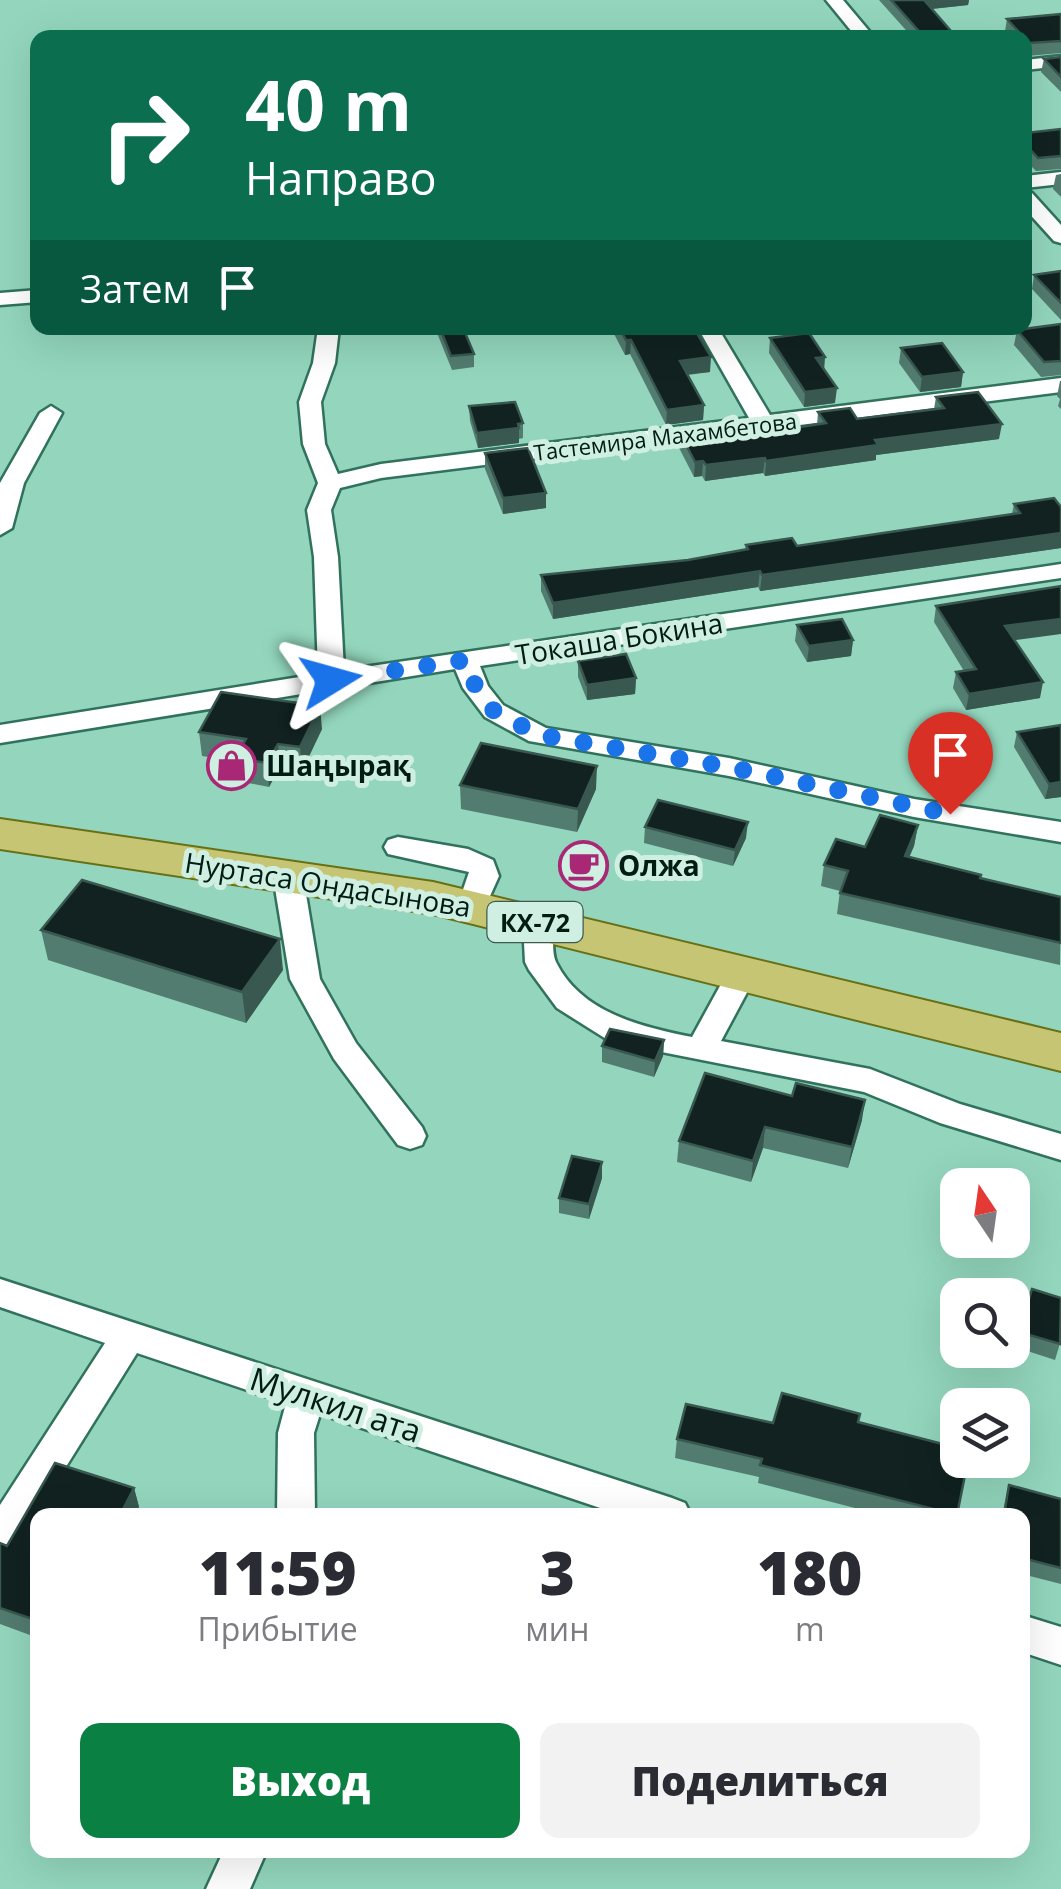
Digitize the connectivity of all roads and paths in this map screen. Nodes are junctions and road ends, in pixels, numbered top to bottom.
1 (834, 0) edge
2 (860, 30) edge
3 (1061, 61) edge
4 (1032, 64) edge
5 (1061, 178) edge
6 (1032, 181) edge
7 (1032, 205) edge
8 (1061, 237) edge
9 (30, 297) edge
10 (0, 300) edge
11 (327, 335) edge
12 (712, 335) edge
13 (1061, 385) edge
14 (51, 413) dead end
15 (764, 424) junction
16 (330, 484) junction
17 (0, 528) edge
18 (1061, 572) edge
19 (466, 660) junction
20 (331, 680) junction
21 (0, 734) edge
22 (1061, 832) edge
23 (0, 834) edge
24 (398, 846) dead end
25 (288, 876) junction
26 (472, 908) junction
27 (538, 923) junction
28 (744, 972) junction
29 (700, 1050) junction
30 (1061, 1052) edge
31 (410, 1136) dead end
32 (1061, 1147) edge
33 (0, 1293) edge
34 (130, 1334) junction
35 (307, 1395) junction
36 (296, 1508) edge
37 (651, 1508) edge
38 (0, 1538) edge
39 (1030, 1636) edge
40 (1061, 1646) edge
41 (242, 1858) edge
42 (228, 1889) edge

1 - 2 street
3 - 4 street
5 - 6 street
7 - 8 street
9 - 10 street
11 - 16 street
12 - 15 street
13 - 15 street, Тастемира Махамбетова
14 - 17 street
15 - 16 street, Тастемира Махамбетова
16 - 20 street
18 - 19 street, Токаша Бокина
19 - 20 street, Токаша Бокина
19 - 22 street
20 - 21 street, Токаша Бокина
23 - 25 main road, Нуртаса Ондасынова / КХ-72
24 - 26 street
25 - 26 main road, Нуртаса Ондасынова / КХ-72
25 - 31 street
26 - 27 main road, Нуртаса Ондасынова / КХ-72
27 - 28 main road, Нуртаса Ондасынова / КХ-72
27 - 29 street
28 - 29 street
28 - 30 main road, Нуртаса Ондасынова / КХ-72
29 - 32 street
33 - 34 street, Мулкил ата
34 - 35 street, Мулкил ата
34 - 38 street
35 - 36 street
35 - 37 street, Мулкил ата
39 - 40 street
41 - 42 street

